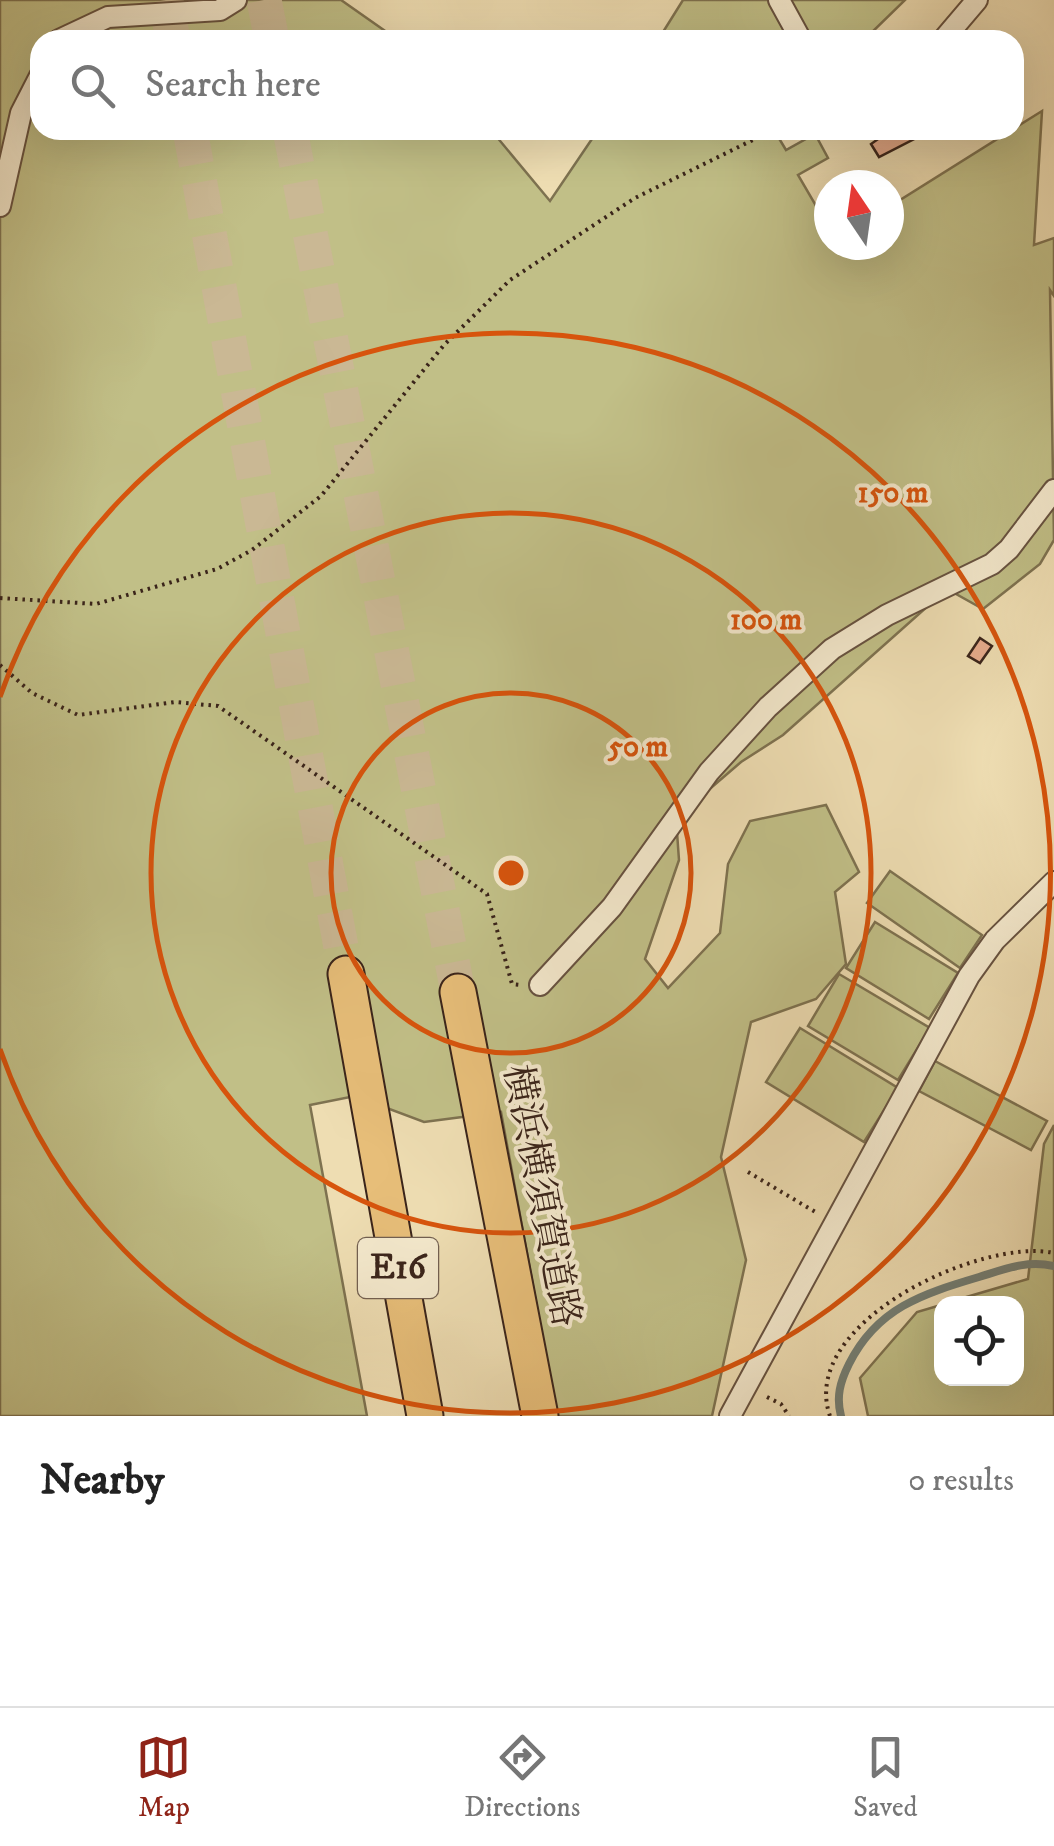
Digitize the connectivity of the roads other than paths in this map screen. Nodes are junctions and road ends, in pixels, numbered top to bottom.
1 (236, 0) edge
2 (779, 0) edge
3 (976, 0) edge
4 (79, 30) edge
5 (796, 30) edge
6 (951, 30) edge
7 (30, 96) edge
8 (0, 206) edge
9 (1054, 490) edge
10 (1054, 882) edge
11 (346, 974) tunnel mouth
12 (540, 985) road end
13 (458, 992) tunnel mouth
14 (426, 1416) edge
15 (540, 1416) edge
16 (730, 1416) edge

1 - 4 street
2 - 5 street
3 - 6 street
7 - 8 street
9 - 12 street
10 - 16 street
11 - 14 highway, E16
13 - 15 highway, 横浜横須賀道路

